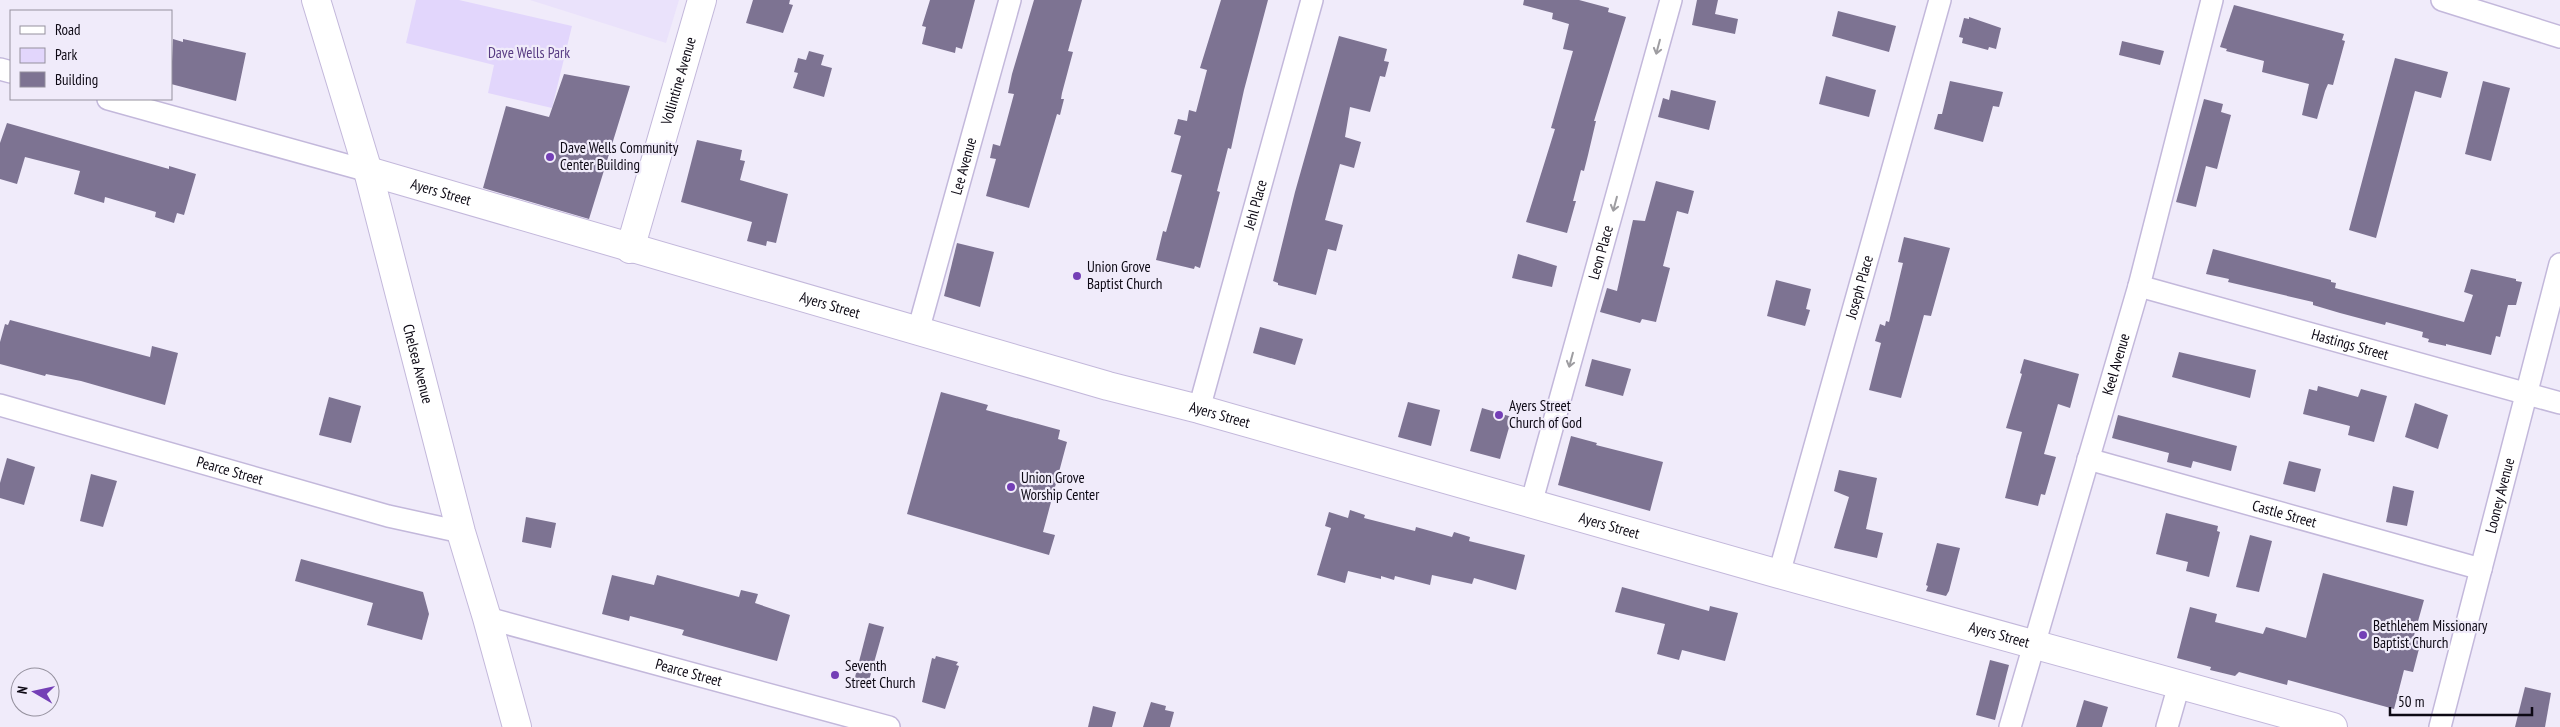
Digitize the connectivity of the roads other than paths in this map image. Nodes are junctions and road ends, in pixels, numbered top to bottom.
1 (316, 0) edge
2 (702, 0) edge
3 (1010, 0) edge
4 (1312, 0) edge
5 (1671, 0) edge
6 (1940, 0) edge
7 (2212, 0) edge
8 (2442, 0) edge
9 (2560, 37) edge
10 (112, 100) edge
11 (368, 171) junction
12 (630, 249) junction
13 (2560, 264) edge
14 (2139, 286) junction
15 (918, 331) junction
16 (2527, 394) junction
17 (2560, 403) edge
18 (0, 405) edge
19 (1199, 409) junction
20 (2088, 459) junction
21 (1531, 504) junction
22 (461, 532) junction
23 (2480, 569) junction
24 (1779, 574) junction
25 (488, 618) junction
26 (2033, 643) junction
27 (2179, 685) junction
28 (516, 727) edge
29 (889, 727) edge
30 (2010, 727) edge
31 (2168, 727) edge
32 (2333, 727) edge
33 (2440, 727) edge

1 - 11 street, Chelsea Avenue
2 - 12 street, Vollintine Avenue
3 - 15 street, Lee Avenue
4 - 19 street, Jehl Place
5 -> 21 street, Leon Place
6 - 24 street, Joseph Place
7 - 14 street, Keel Avenue
8 - 9 street
10 - 11 street, Ayers Street
11 - 12 street, Ayers Street
11 - 22 street, Chelsea Avenue
12 - 15 street, Ayers Street
13 - 16 street, Looney Avenue
14 - 16 street, Hastings Street
14 - 20 street, Keel Avenue
15 - 19 street, Ayers Street
16 - 17 street, Hastings Street
16 - 23 street, Looney Avenue
18 - 22 street, Pearce Street
19 - 21 street, Ayers Street
20 - 23 street, Castle Street
20 - 26 street, Keel Avenue
21 - 24 street, Ayers Street
22 - 25 street, Chelsea Avenue
23 - 33 street, Looney Avenue
24 - 26 street, Ayers Street
25 - 28 street, Chelsea Avenue
25 - 29 street, Pearce Street
26 - 27 street, Ayers Street
26 - 30 street, Keel Avenue
27 - 31 street
27 - 32 street, Ayers Street

